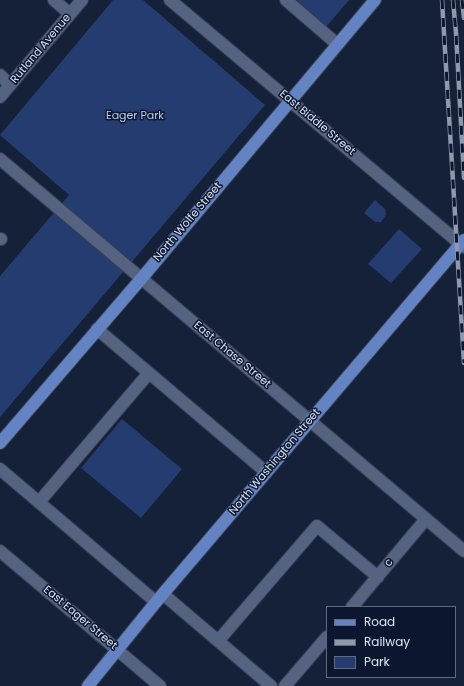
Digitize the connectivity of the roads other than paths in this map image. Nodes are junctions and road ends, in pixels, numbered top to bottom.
1 (54, 0) edge
2 (82, 0) edge
3 (170, 0) edge
4 (286, 0) edge
5 (375, 0) edge
6 (70, 14) junction
7 (337, 44) junction
8 (0, 75) edge
9 (10, 85) junction
10 (0, 97) edge
11 (291, 101) junction
12 (0, 159) edge
13 (463, 243) edge
14 (141, 279) junction
15 (97, 329) junction
16 (148, 373) junction
17 (310, 421) junction
18 (0, 444) edge
19 (0, 469) edge
20 (266, 472) junction
21 (39, 502) junction
22 (426, 520) junction
23 (0, 551) edge
24 (464, 551) edge
25 (378, 577) junction
26 (160, 598) junction
27 (353, 606) edge
28 (326, 638) edge
29 (218, 641) junction
30 (117, 650) junction
31 (88, 686) edge
32 (160, 686) edge
33 (271, 686) edge
34 (285, 686) edge

1 - 6 street
2 - 6 street, Rutland Avenue
3 - 11 street, East Biddle Street
4 - 7 street
5 - 7 main road, North Wolfe Street
6 - 9 street, Rutland Avenue
7 - 11 main road, North Wolfe Street
8 - 9 street
9 - 10 street, Rutland Avenue
11 - 13 street, East Biddle Street
11 - 14 main road, North Wolfe Street
12 - 14 street, East Chase Street
13 - 17 main road, North Washington Street
14 - 15 main road, North Wolfe Street
14 - 17 street, East Chase Street
15 - 16 street
15 - 18 main road, North Wolfe Street
16 - 20 street
16 - 21 street
17 - 20 main road, North Washington Street
17 - 22 street, East Chase Street
19 - 21 street
20 - 26 main road, North Washington Street
21 - 26 street
22 - 24 street, East Chase Street
22 - 25 street, c
23 - 30 street, East Eager Street
25 - 27 street, c
25 - 29 street
26 - 29 street
26 - 30 main road, North Washington Street
28 - 34 street
29 - 33 street
30 - 31 main road, North Washington Street
30 - 32 street, East Eager Street

